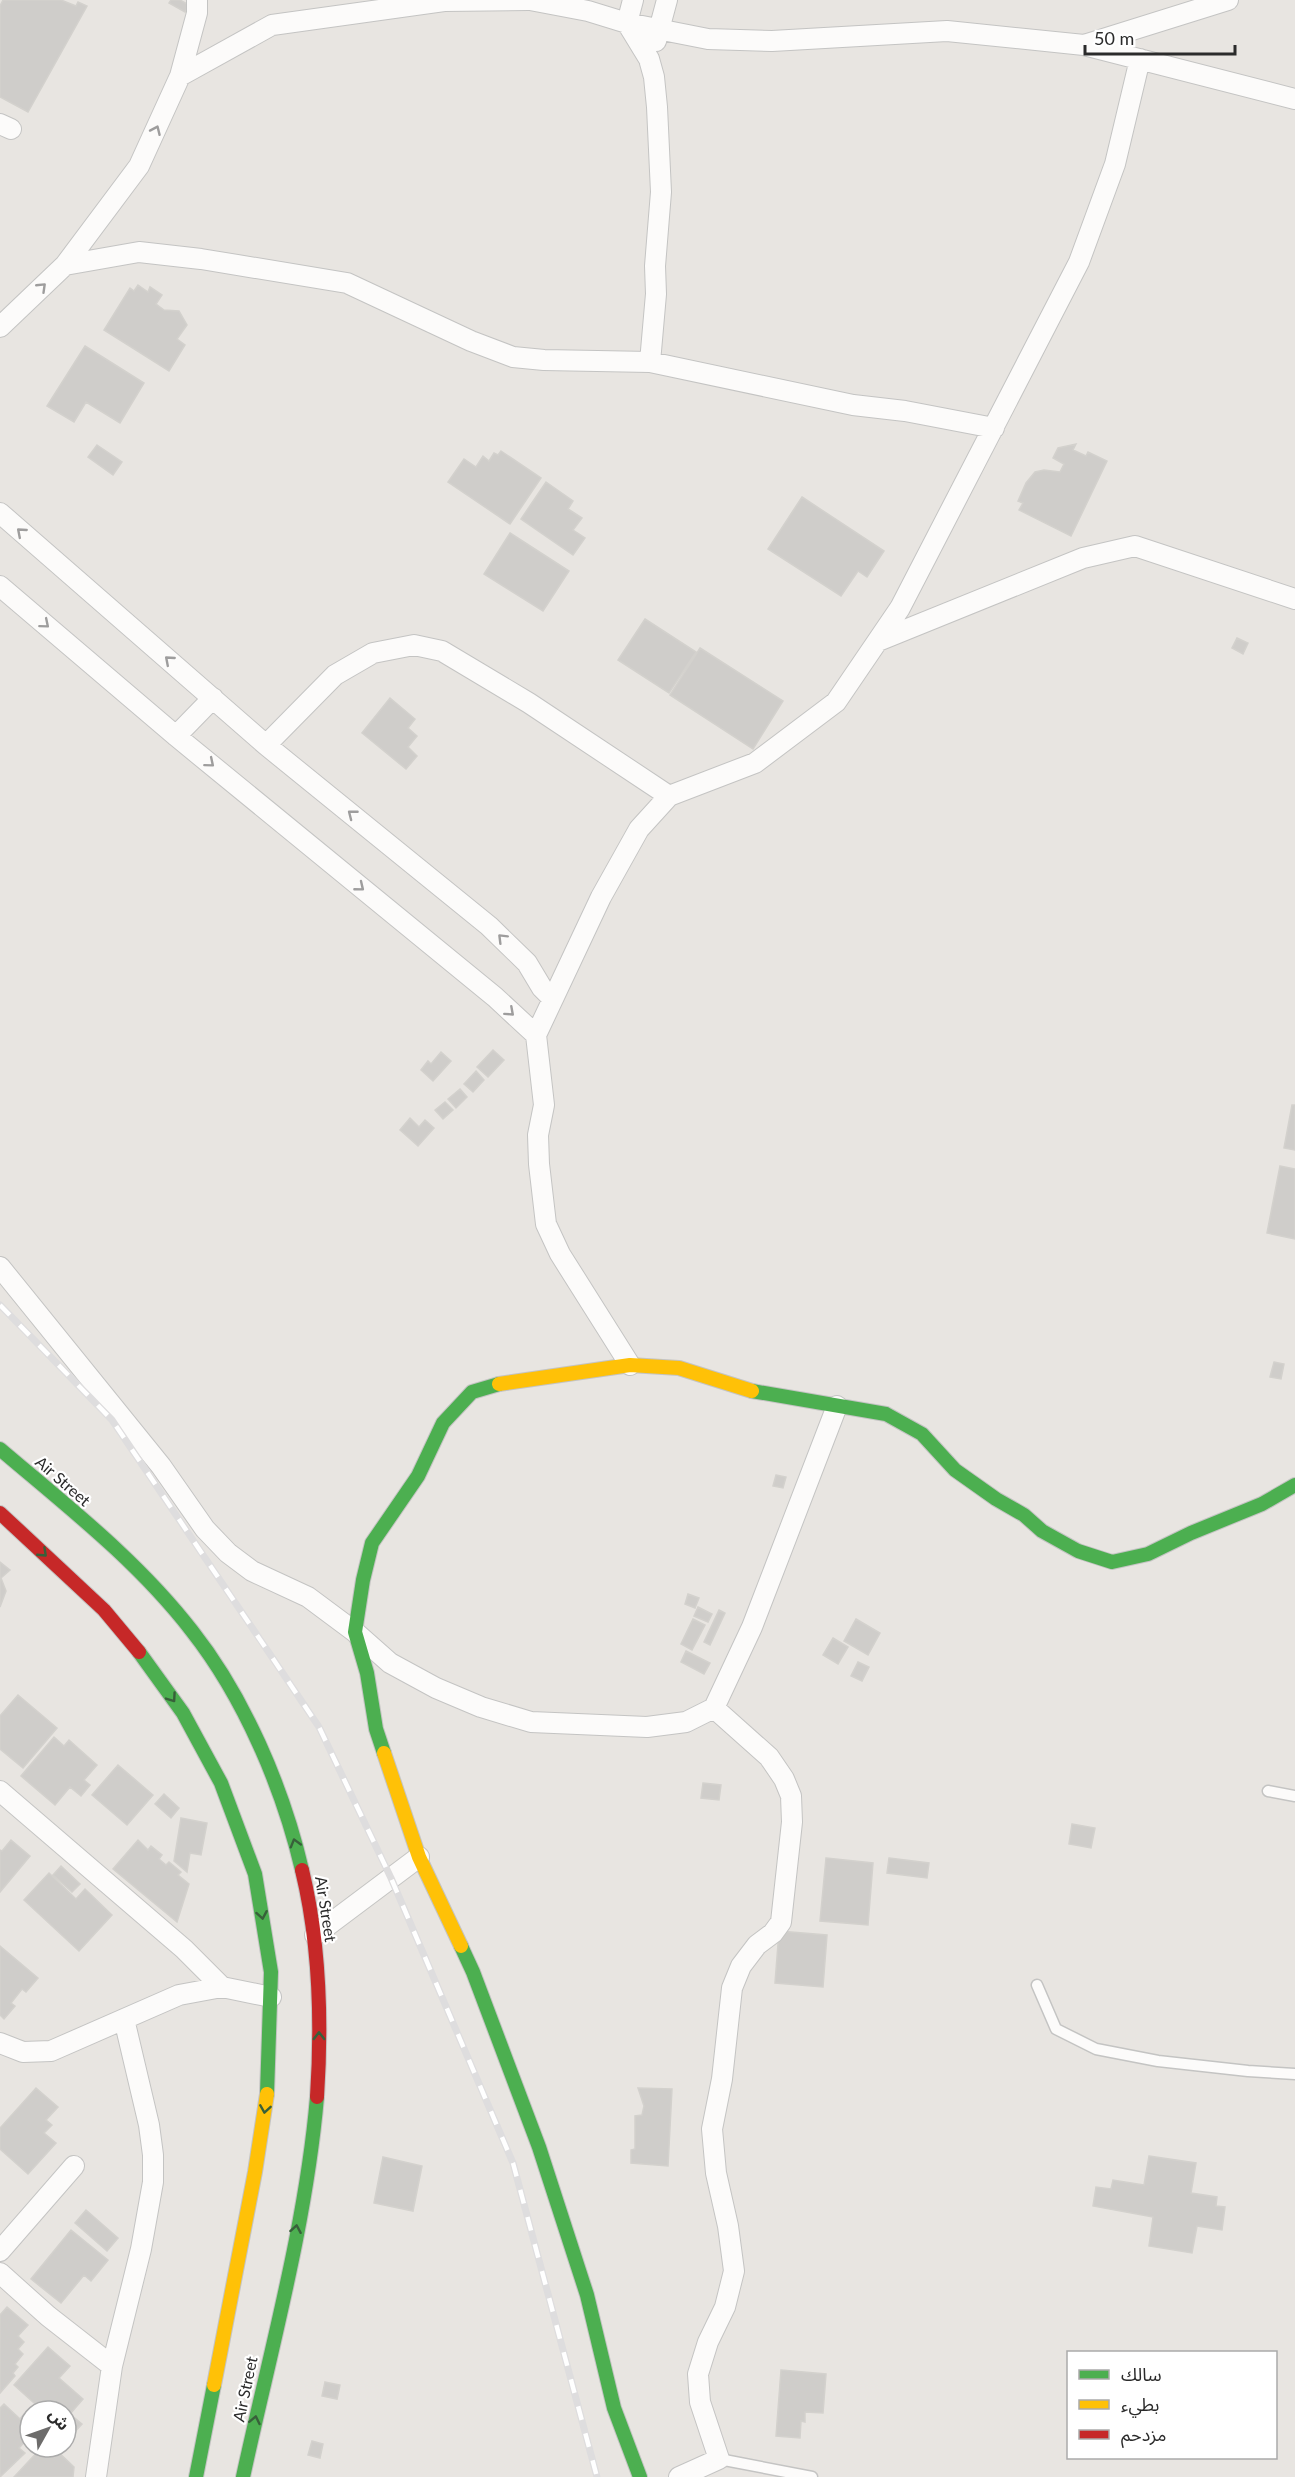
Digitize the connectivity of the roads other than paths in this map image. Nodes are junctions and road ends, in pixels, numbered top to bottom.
1 (197, 0) edge
2 (529, 0) edge
3 (633, 0) edge
4 (668, 0) edge
5 (1228, 0) edge
6 (627, 23) junction
7 (660, 29) junction
8 (1084, 45) junction
9 (649, 59) junction
10 (1140, 59) junction
11 (180, 76) junction
12 (1295, 99) edge
13 (65, 264) junction
14 (0, 327) edge
15 (650, 362) junction
16 (994, 428) junction
17 (0, 513) edge
18 (0, 586) edge
19 (1295, 599) edge
20 (878, 641) junction
21 (213, 698) junction
22 (176, 736) junction
23 (266, 745) junction
24 (669, 796) junction
25 (553, 999) junction
26 (536, 1035) junction
27 (0, 1267) edge
28 (630, 1365) junction
29 (837, 1406) junction
30 (0, 1449) edge
31 (1295, 1485) edge
32 (0, 1514) edge
33 (355, 1632) junction
34 (714, 1708) junction
35 (0, 1791) edge
36 (1268, 1791) dead end
37 (281, 1795) junction
38 (1295, 1796) edge
39 (263, 1805) dead end
40 (419, 1857) junction
41 (315, 1935) junction
42 (1037, 1985) dead end
43 (222, 1987) junction
44 (272, 1997) junction
45 (124, 2019) junction
46 (0, 2043) edge
47 (1295, 2074) edge
48 (74, 2166) dead end
49 (0, 2251) edge
50 (0, 2273) edge
51 (112, 2367) junction
52 (719, 2459) junction
53 (96, 2477) edge
54 (196, 2477) edge
55 (243, 2477) edge
56 (640, 2477) edge
57 (679, 2477) edge
58 (812, 2477) edge

1 - 11 street
2 - 6 street
2 - 11 street
3 - 6 street
4 - 7 street
5 - 8 street
6 - 7 street
6 - 9 street
7 - 8 street
7 - 9 street
8 - 10 street
9 - 15 street
10 - 12 street
10 - 16 street
13 -> 11 street
14 -> 13 street
13 - 15 street
15 - 16 street
16 - 20 street
21 -> 17 street
18 -> 22 street
19 - 20 street
20 - 24 street
21 - 22 street
21 - 23 street
22 -> 26 street
23 - 24 street
25 -> 23 street
24 - 25 street
25 - 26 street
26 - 28 street
27 - 33 street
28 - 29 main road
28 - 33 main road
29 - 31 main road
29 - 34 street
30 - 37 main road, Air Street
32 -> 44 main road, Air Street
33 - 34 street
33 - 40 main road
34 - 52 street
35 - 43 street
36 - 38 lane
37 - 39 main road
41 -> 37 main road, Air Street
40 - 41 street
40 - 56 main road
55 -> 41 main road, Air Street
42 - 47 lane
43 - 44 street
43 - 45 street
44 -> 54 main road, Air Street
45 - 46 street
45 - 51 street
48 - 49 street
50 - 51 street
51 - 53 street
52 - 57 street
52 - 58 lane

